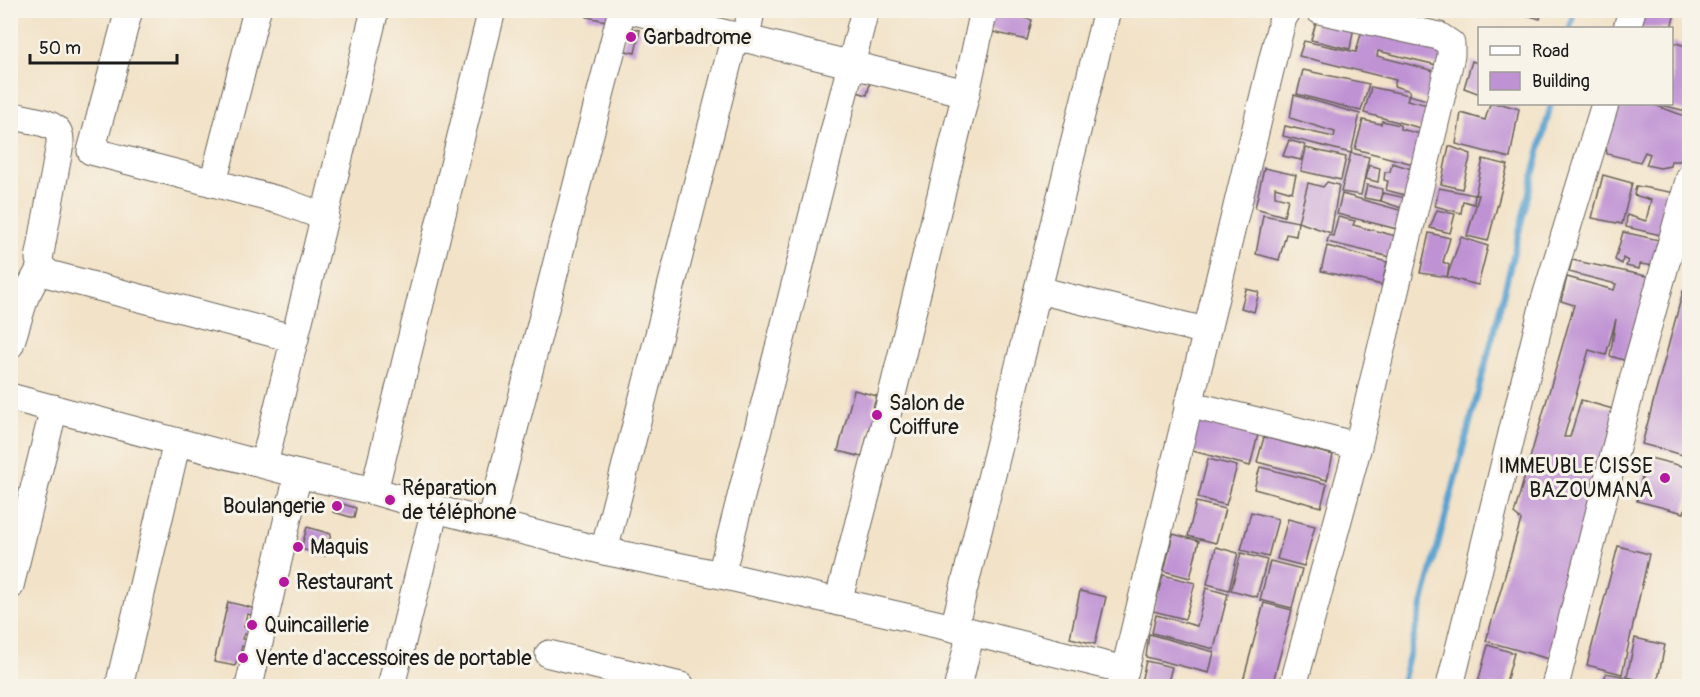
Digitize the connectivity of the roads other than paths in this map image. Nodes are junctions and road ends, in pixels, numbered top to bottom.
1 (257, 10) edge
2 (375, 10) edge
3 (492, 10) edge
4 (622, 10) edge
5 (630, 10) edge
6 (751, 10) edge
7 (865, 10) edge
8 (984, 10) edge
9 (1107, 10) edge
10 (1288, 10) edge
11 (1319, 10) edge
12 (1632, 10) edge
13 (124, 12) edge
14 (1627, 27) edge
15 (740, 37) junction
16 (850, 65) junction
17 (966, 93) junction
18 (1605, 105) edge
19 (10, 115) edge
20 (60, 144) junction
21 (91, 151) junction
22 (1689, 177) edge
23 (213, 183) junction
24 (325, 217) junction
25 (41, 267) junction
26 (1038, 290) junction
27 (1206, 331) junction
28 (295, 339) junction
29 (10, 345) edge
30 (10, 397) edge
31 (1188, 404) junction
32 (54, 408) junction
33 (177, 442) junction
34 (1358, 446) junction
35 (264, 464) junction
36 (298, 474) junction
37 (374, 491) junction
38 (435, 509) junction
39 (490, 522) junction
40 (15, 549) edge
41 (604, 551) junction
42 (721, 574) junction
43 (10, 586) edge
44 (838, 602) junction
45 (962, 630) junction
46 (549, 654) dead end
47 (1123, 678) edge
48 (119, 687) edge
49 (249, 687) edge
50 (391, 687) edge
51 (681, 687) edge
52 (958, 687) edge
53 (1293, 687) edge
54 (1450, 687) edge
55 (1555, 687) edge

1 - 23 street
2 - 24 street
3 - 37 street
4 - 39 street
5 - 15 street
6 - 15 street
7 - 16 street
8 - 17 street
9 - 26 street
10 - 27 street
11 - 34 street
12 - 14 street
13 - 21 street
15 - 16 street
15 - 41 street
16 - 17 street
16 - 42 street
17 - 44 street
18 - 54 street
19 - 20 street
20 - 21 street
20 - 25 street
21 - 23 street
22 - 55 street
23 - 24 street
24 - 28 street
25 - 28 street
25 - 29 street
26 - 27 street
26 - 45 street
27 - 31 street
28 - 35 street
30 - 32 street
31 - 34 street
31 - 47 street
32 - 33 street
32 - 40 street
33 - 35 street
33 - 48 street
34 - 53 street
35 - 36 street
36 - 37 street
36 - 49 street
37 - 38 street
38 - 39 street
38 - 50 street
39 - 41 street
40 - 43 street
41 - 42 street
42 - 44 street
44 - 45 street
45 - 47 street
45 - 52 street
46 - 51 street

